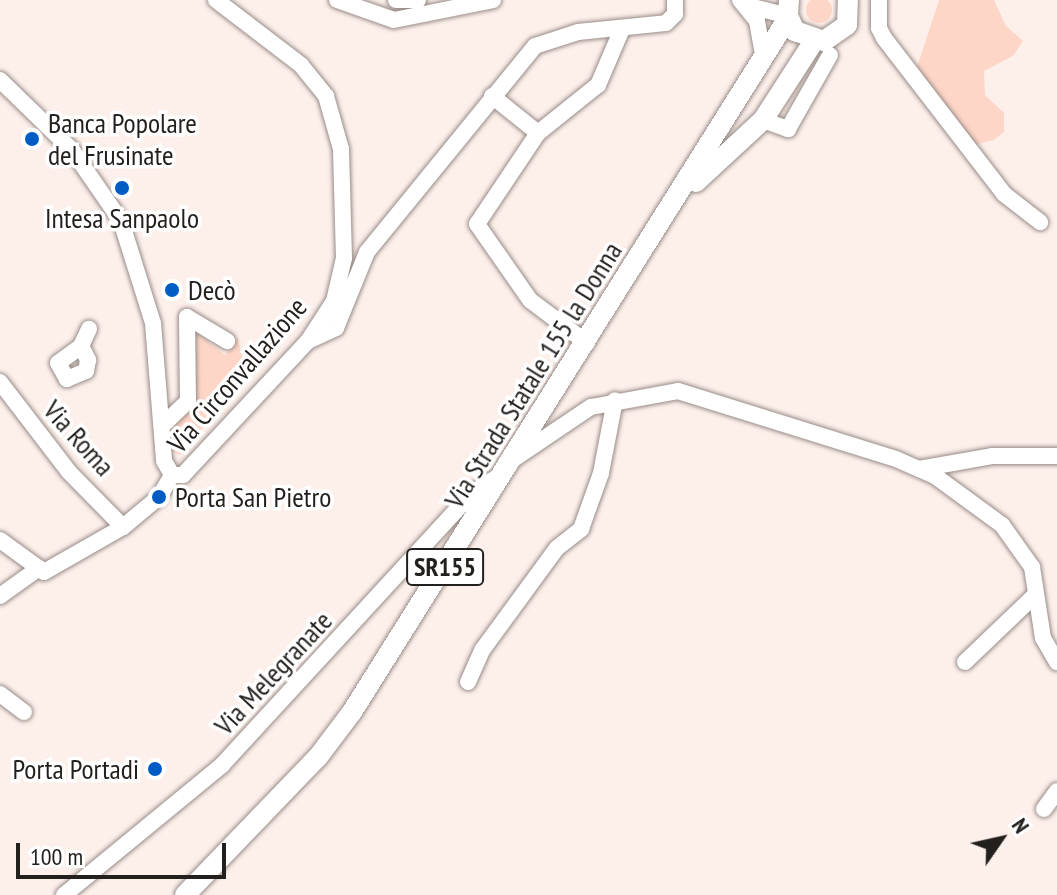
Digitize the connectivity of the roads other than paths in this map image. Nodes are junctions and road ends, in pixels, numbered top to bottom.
1 (216, 0) edge
2 (337, 0) edge
3 (396, 0) edge
4 (418, 0) edge
5 (493, 0) edge
6 (675, 0) edge
7 (848, 0) edge
8 (879, 0) edge
9 (743, 2) edge
10 (440, 6) edge
11 (788, 11) edge
12 (622, 29) junction
13 (822, 48) junction
14 (763, 56) junction
15 (0, 80) edge
16 (492, 96) junction
17 (736, 99) junction
18 (763, 120) junction
19 (538, 133) junction
20 (710, 156) junction
21 (1040, 222) dead end
22 (89, 329) dead end
23 (227, 341) dead end
24 (308, 341) junction
25 (587, 343) junction
26 (81, 346) dead end
27 (0, 382) edge
28 (615, 400) junction
29 (163, 425) junction
30 (1057, 456) edge
31 (511, 465) junction
32 (919, 469) junction
33 (172, 475) junction
34 (123, 527) junction
35 (0, 540) edge
36 (39, 568) junction
37 (0, 596) edge
38 (1033, 597) junction
39 (965, 662) dead end
40 (1057, 662) edge
41 (468, 682) dead end
42 (0, 694) edge
43 (24, 712) dead end
44 (1057, 791) edge
45 (1044, 809) dead end
46 (64, 895) edge
47 (185, 895) edge

1 - 24 street, Via Circonvallazione
2 - 10 street
3 - 4 street
5 - 10 street
6 - 12 street
7 - 13 main road
8 - 21 street
9 - 11 street
9 - 14 street
11 - 13 main road
11 - 14 main road
12 - 16 street
12 - 19 street
13 - 18 main road
14 - 17 main road
15 - 29 street, Via Circonvallazione
16 - 19 street
16 - 24 street
17 - 18 main road
17 - 20 main road
18 - 20 main road
19 - 25 street
20 - 25 main road, Via Strada Statale 155 la Donna / SR155
22 - 26 street
23 - 29 street
24 - 33 street, Via Circonvallazione
25 - 31 main road, Via Strada Statale 155 la Donna / SR155
27 - 34 street, Via Roma
28 - 31 street, Via Melegranate
28 - 32 street, Via Melegranate
28 - 41 street
29 - 33 street, Via Circonvallazione
30 - 32 street
31 - 46 street, Via Melegranate
31 - 47 main road, Via Strada Statale 155 la Donna / SR155
32 - 38 street
33 - 34 street
34 - 36 street
35 - 36 street
36 - 37 street
38 - 39 street
38 - 40 street
42 - 43 street
44 - 45 street

